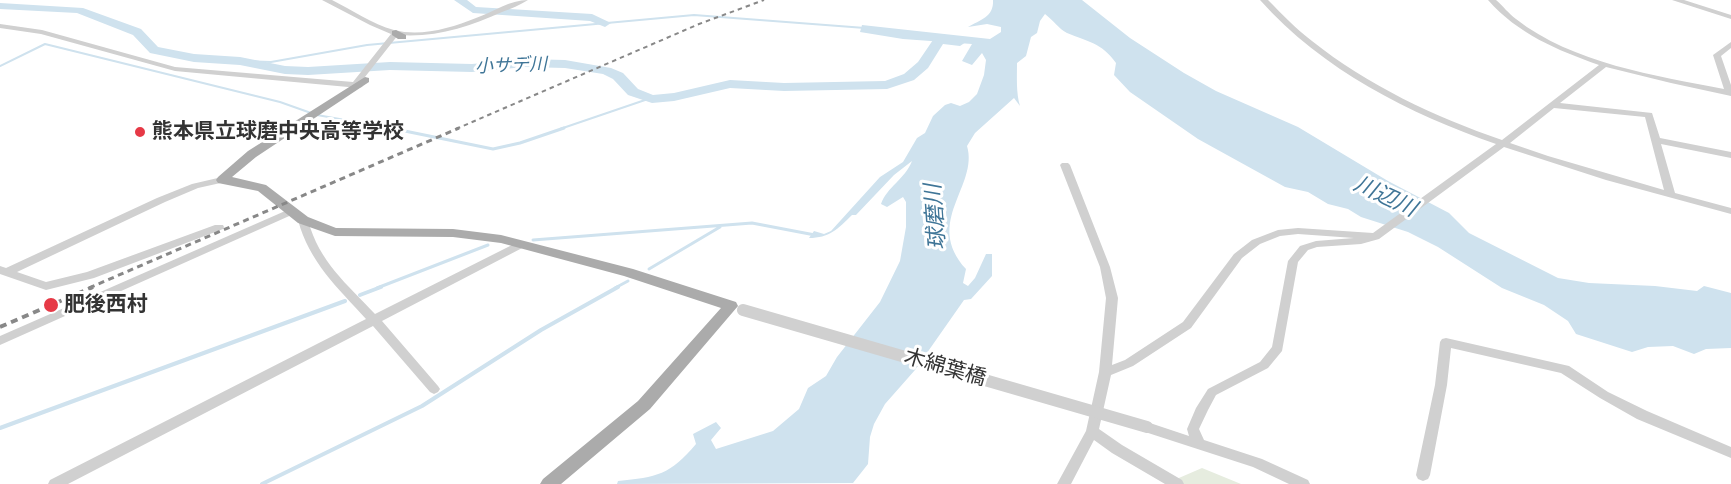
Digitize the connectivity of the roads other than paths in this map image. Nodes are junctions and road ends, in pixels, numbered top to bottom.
1 (326, 0) edge
2 (524, 0) edge
3 (1264, 0) edge
4 (1492, 0) edge
5 (1676, 0) edge
6 (1731, 17) edge
7 (0, 27) edge
8 (399, 35) junction
9 (1731, 45) edge
10 (1604, 64) junction
11 (362, 82) junction
12 (1730, 93) edge
13 (1552, 105) junction
14 (1656, 140) junction
15 (1499, 147) junction
16 (1731, 155) edge
17 (1065, 165) dead end
18 (222, 180) junction
19 (1670, 194) junction
20 (292, 211) junction
21 (1731, 211) edge
22 (303, 220) junction
23 (219, 227) dead end
24 (1378, 235) junction
25 (522, 244) junction
26 (4, 271) edge
27 (737, 308) junction
28 (374, 319) junction
29 (0, 341) edge
30 (1105, 372) junction
31 (434, 389) dead end
32 (1092, 431) junction
33 (1199, 442) junction
34 (1731, 453) edge
35 (1423, 475) dead end
36 (55, 484) edge
37 (549, 484) edge
38 (1064, 484) edge
39 (1178, 484) edge
40 (1303, 484) edge

1 - 8 street
2 - 8 street
3 - 15 street
4 - 10 street
5 - 6 street
7 - 11 street
8 - 11 street
9 - 12 street
10 - 12 street
10 - 13 street
11 - 18 main road
13 - 14 street
13 - 15 street
14 - 16 street
14 - 19 street
15 - 19 street
15 - 24 street
17 - 30 street
18 - 20 main road
18 - 26 street
19 - 21 street
20 - 22 main road
20 - 29 street
22 - 25 main road
22 - 28 street
23 - 26 street
24 - 30 street
24 - 33 street
25 - 27 main road
25 - 28 street
27 - 33 street, 木綿葉橋, bridge
27 - 37 main road
28 - 31 street
28 - 36 street
30 - 32 street
32 - 38 street
32 - 39 street
33 - 40 street, 木綿葉橋
34 - 35 street

